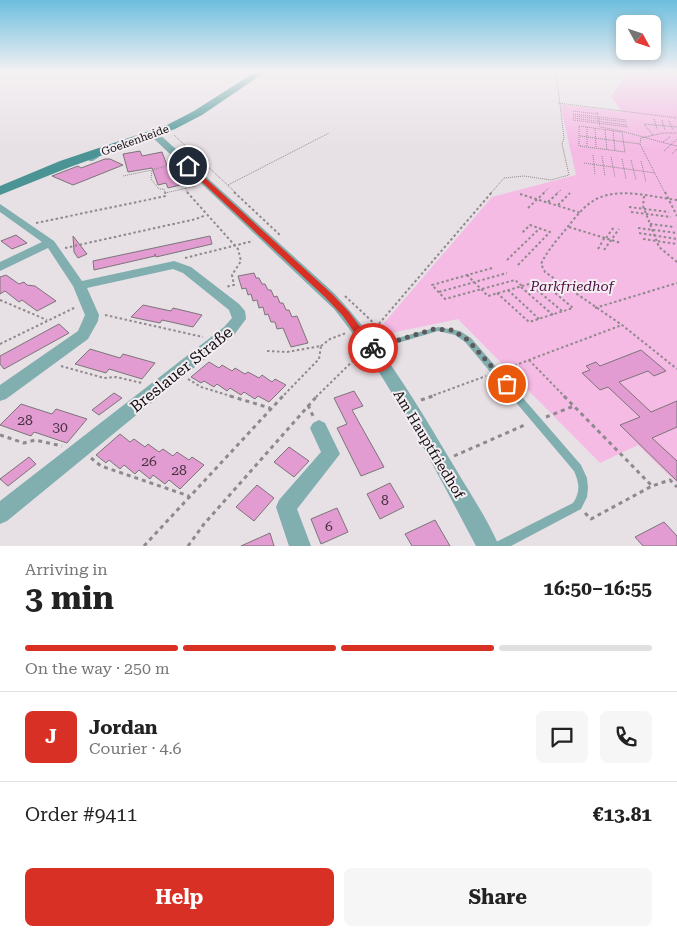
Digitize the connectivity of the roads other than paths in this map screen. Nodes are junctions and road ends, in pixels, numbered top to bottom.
1 (221, 97) edge
2 (154, 134) junction
3 (0, 191) edge
4 (2, 210) edge
5 (53, 247) junction
6 (0, 267) edge
7 (79, 286) junction
8 (371, 348) junction
9 (0, 394) edge
10 (319, 428) dead end
11 (0, 514) edge
12 (300, 546) edge
13 (488, 546) edge
14 (500, 546) edge

1 - 2 main road, Goekenheide
2 - 3 main road, Goekenheide
2 - 8 street, Am Hauptfriedhof
4 - 5 street
5 - 6 street
5 - 7 street
7 - 9 street
7 - 11 street, Breslauer Straße
8 - 13 street, Am Hauptfriedhof
8 - 14 lane
10 - 12 street

